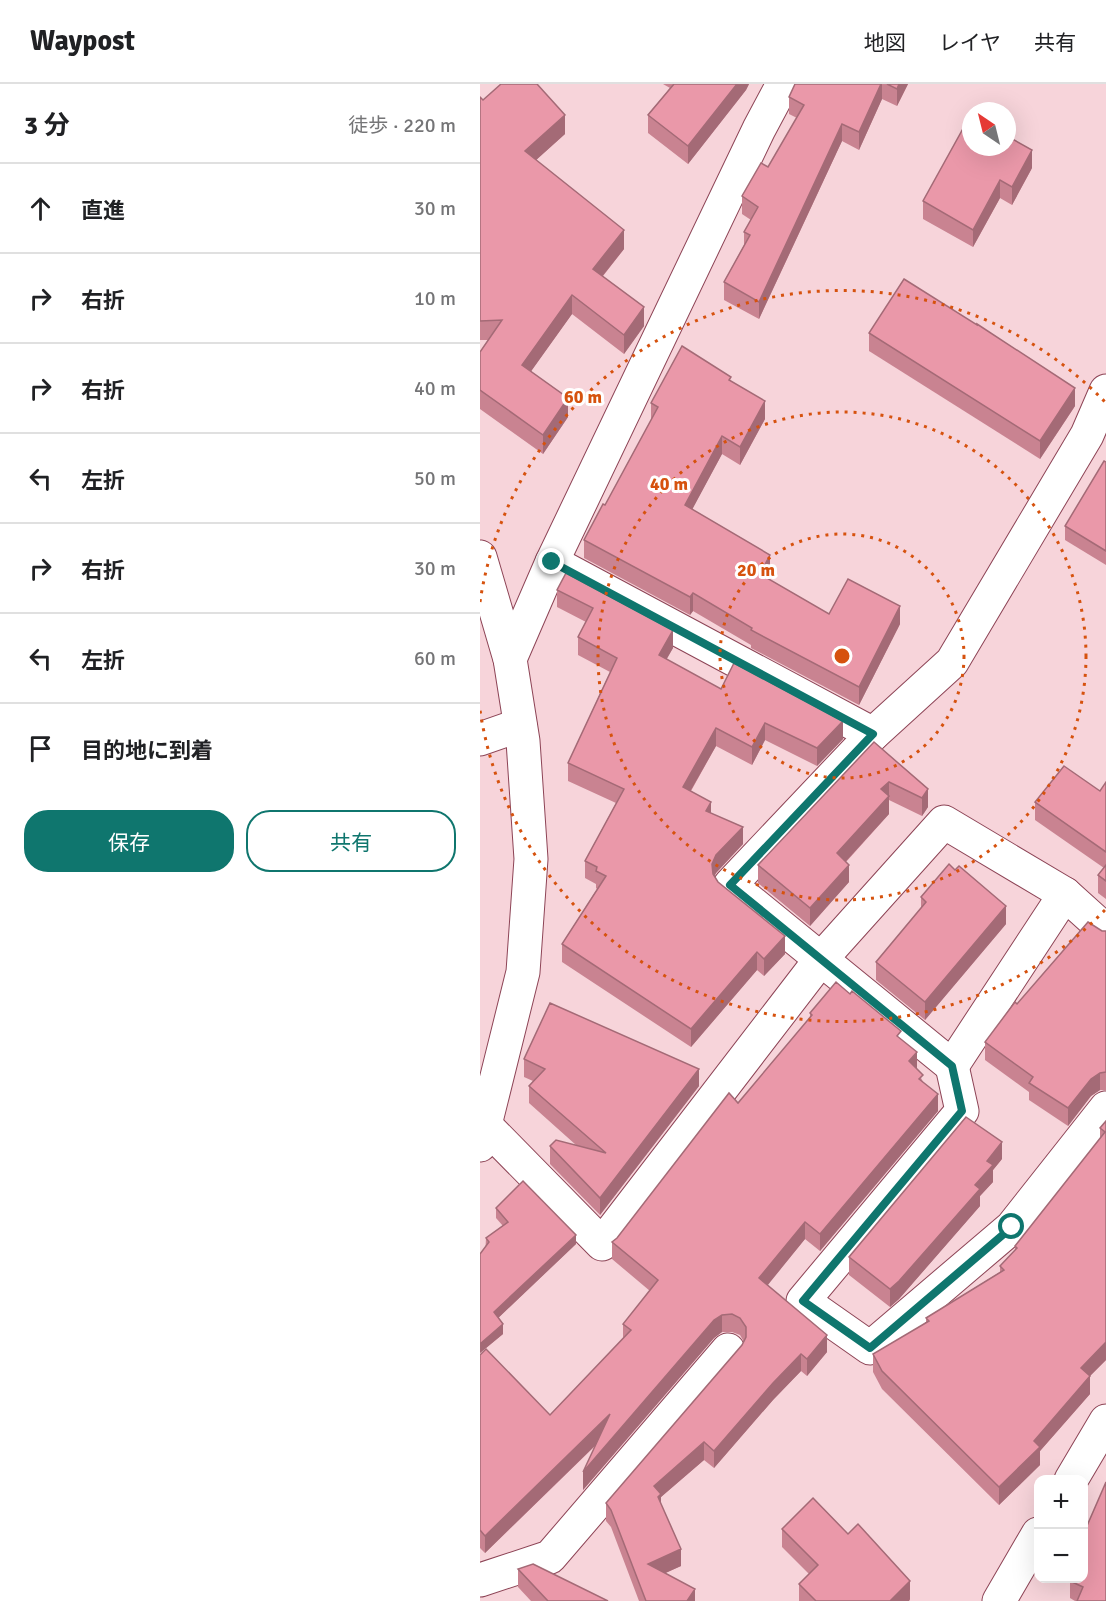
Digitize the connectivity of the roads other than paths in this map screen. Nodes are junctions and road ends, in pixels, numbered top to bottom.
1 (783, 84) edge
2 (1106, 391) edge
3 (480, 557) edge
4 (552, 562) junction
5 (510, 659) junction
6 (520, 725) junction
7 (873, 734) junction
8 (480, 739) edge
9 (1065, 894) junction
10 (1106, 931) edge
11 (821, 959) junction
12 (952, 1066) junction
13 (1106, 1108) edge
14 (483, 1135) edge
15 (728, 1350) dead end
16 (1106, 1421) edge
17 (1073, 1475) edge
18 (1034, 1541) edge
19 (480, 1580) edge
20 (999, 1601) edge

1 - 4 street
2 - 7 street
3 - 5 street
4 - 5 street
4 - 7 street
5 - 6 street
6 - 8 street
6 - 14 street
7 - 11 street
9 - 10 street
9 - 11 street
9 - 12 street
11 - 12 street
11 - 14 street
12 - 13 street
15 - 19 street
16 - 17 street
18 - 20 street

